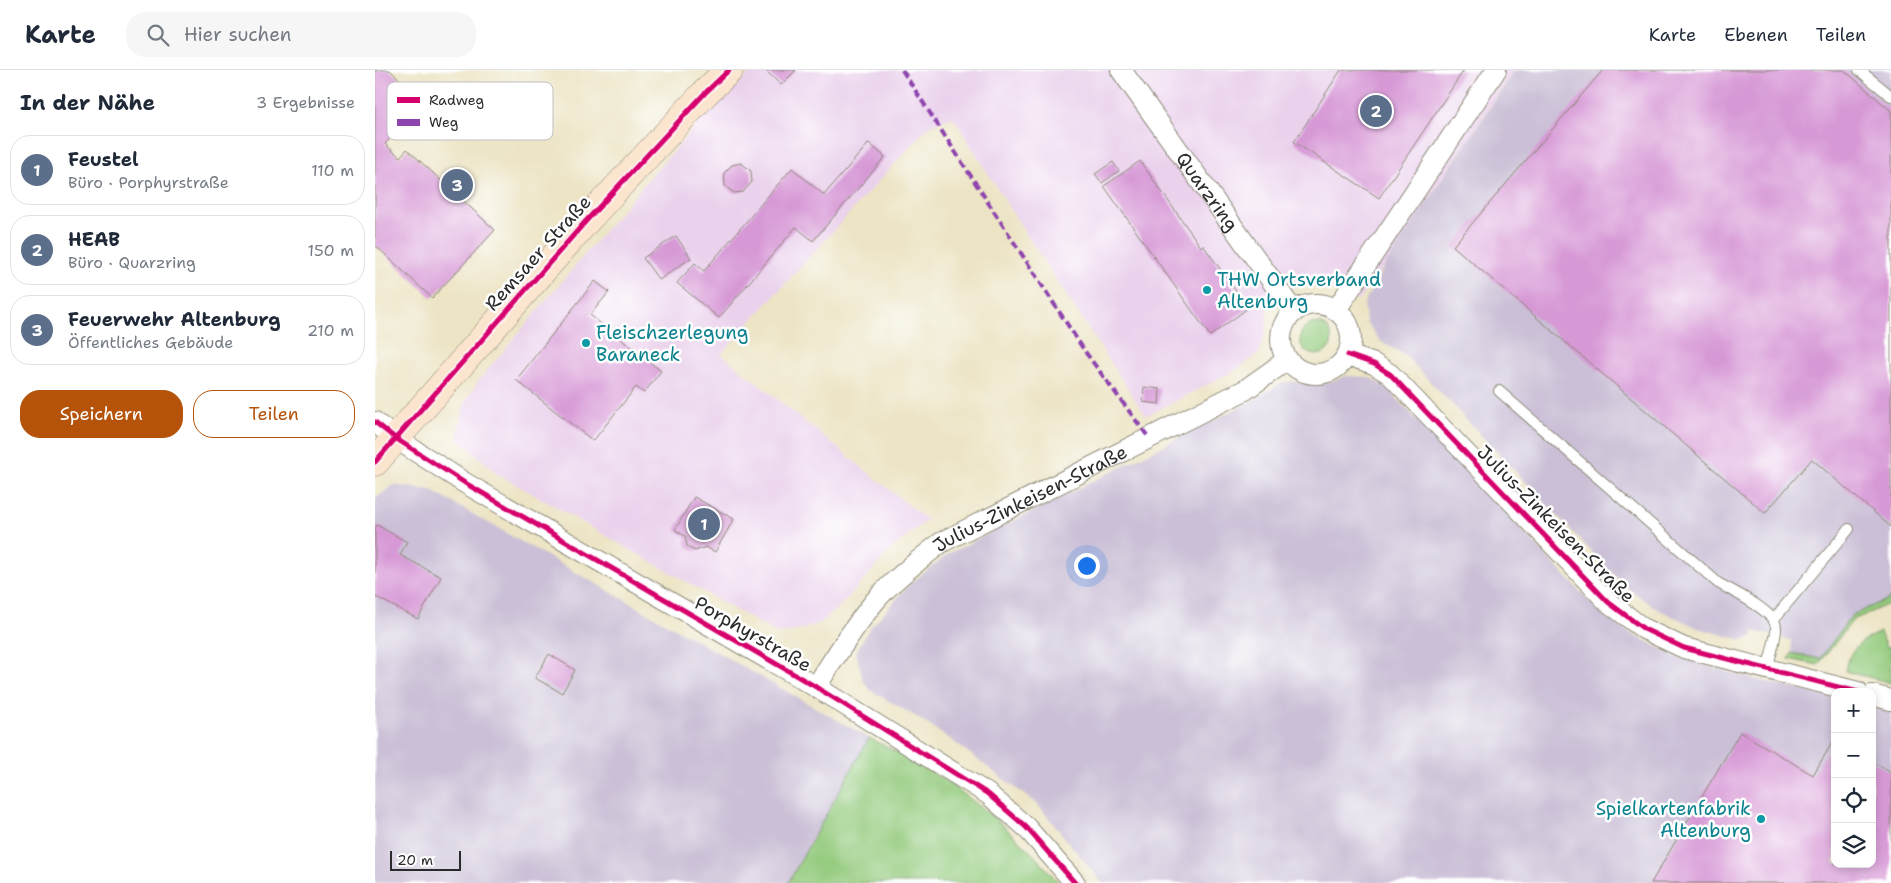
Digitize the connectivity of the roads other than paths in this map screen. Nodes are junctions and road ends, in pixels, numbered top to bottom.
1 (729, 70) edge
2 (1121, 70) edge
3 (1496, 70) edge
4 (1859, 70) edge
5 (1891, 96) edge
6 (1336, 310) junction
7 (1294, 312) junction
8 (1347, 355) junction
9 (1287, 360) junction
10 (1499, 391) dead end
11 (385, 430) edge
12 (375, 462) edge
13 (1849, 529) dead end
14 (1774, 619) junction
15 (1767, 670) junction
16 (816, 688) junction
17 (1841, 688) edge
18 (1876, 696) edge
19 (1891, 700) edge
20 (1075, 883) edge

1 - 11 street, Remsaer Straße
2 - 7 street, Quarzring
3 - 6 street
4 - 5 lane
6 - 7 street
6 - 8 street
7 - 9 street
8 - 9 street
8 - 15 street, Julius-Zinkeisen-Straße
9 - 16 street, Julius-Zinkeisen-Straße
10 - 14 lane
11 - 12 street, Remsaer Straße
11 - 16 street, Porphyrstraße
13 - 14 lane
14 - 15 lane
15 - 17 street, Julius-Zinkeisen-Straße
16 - 20 street, Porphyrstraße
18 - 19 street

